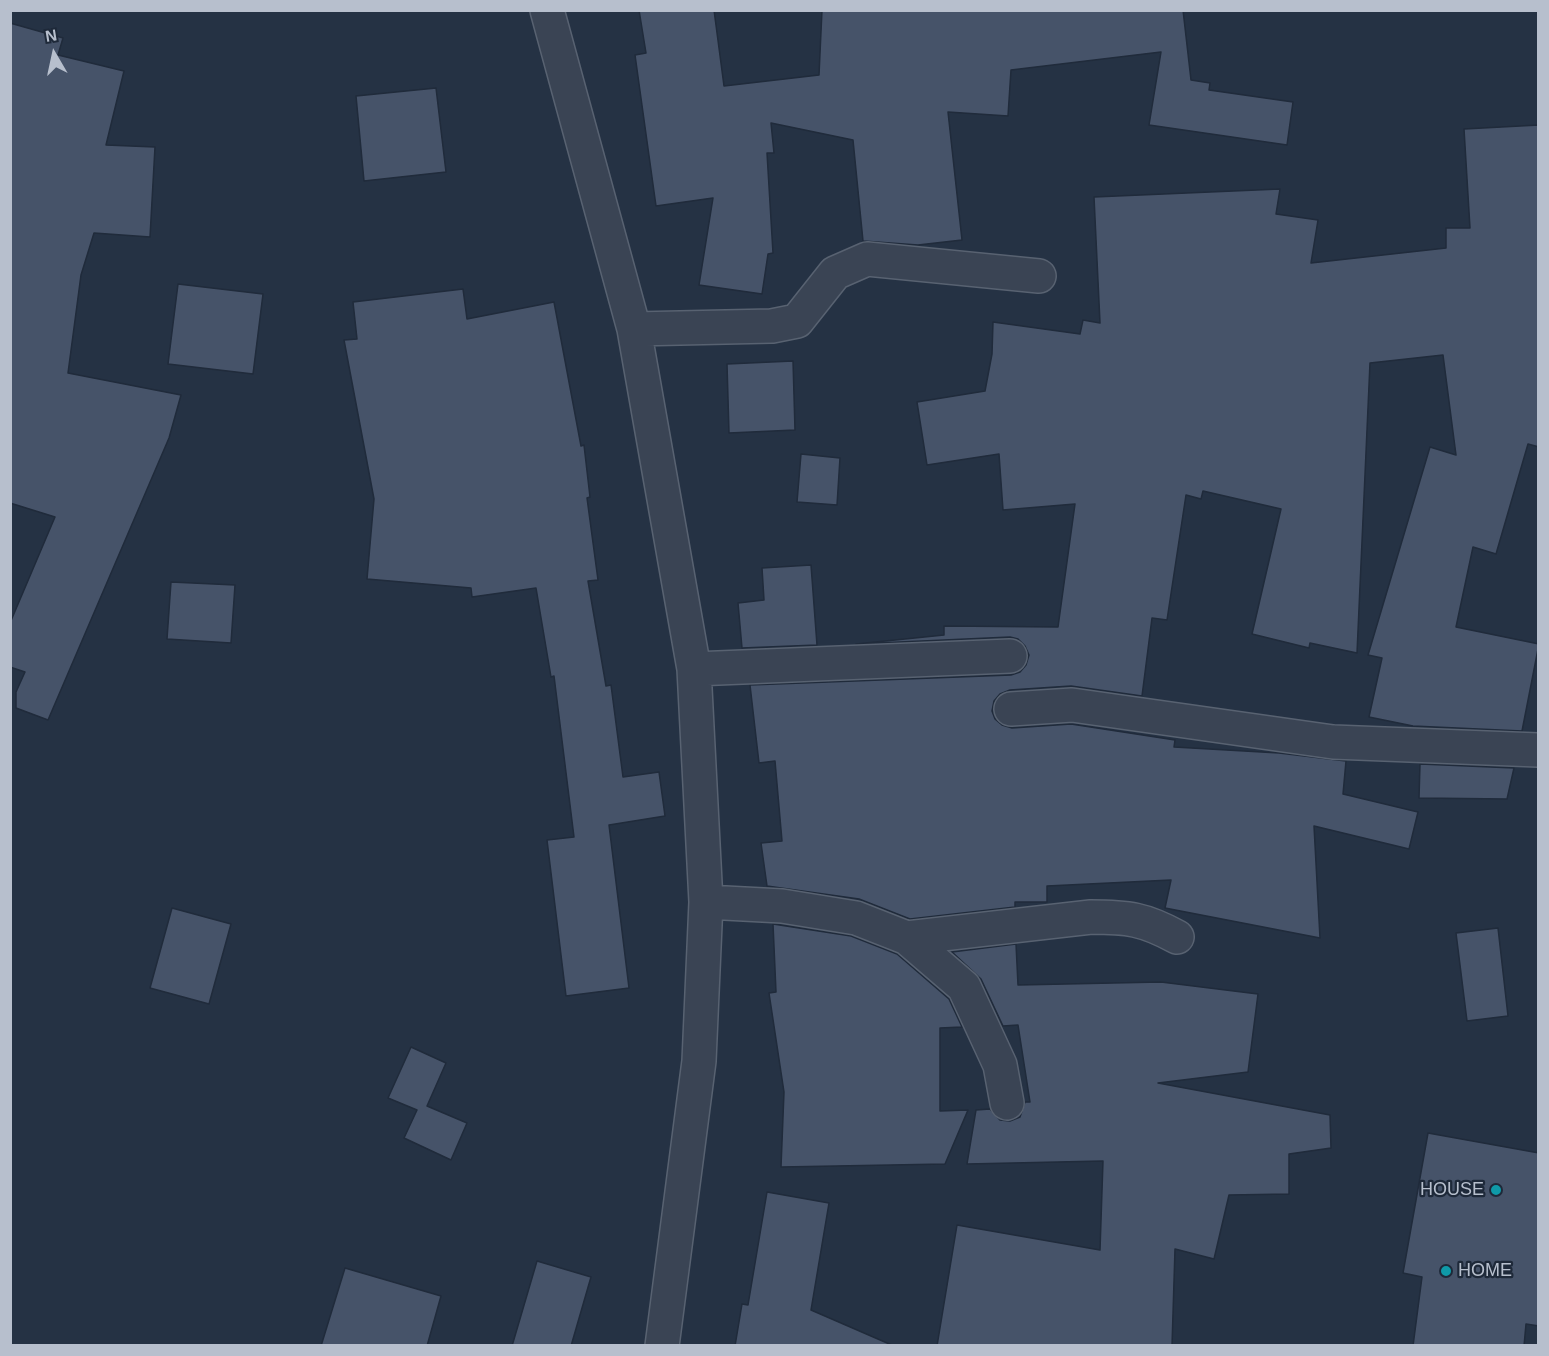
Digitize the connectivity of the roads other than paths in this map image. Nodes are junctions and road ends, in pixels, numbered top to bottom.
1 (547, 10) edge
2 (1038, 276) dead end
3 (634, 329) junction
4 (1010, 656) dead end
5 (694, 669) junction
6 (1011, 709) dead end
7 (1539, 750) edge
8 (706, 902) junction
9 (907, 938) junction
10 (1177, 938) dead end
11 (1007, 1103) dead end
12 (662, 1346) edge

1 - 3 street
2 - 3 street
3 - 5 street
4 - 5 street
5 - 8 street
6 - 7 street
8 - 9 street
8 - 12 street
9 - 10 street
9 - 11 street

